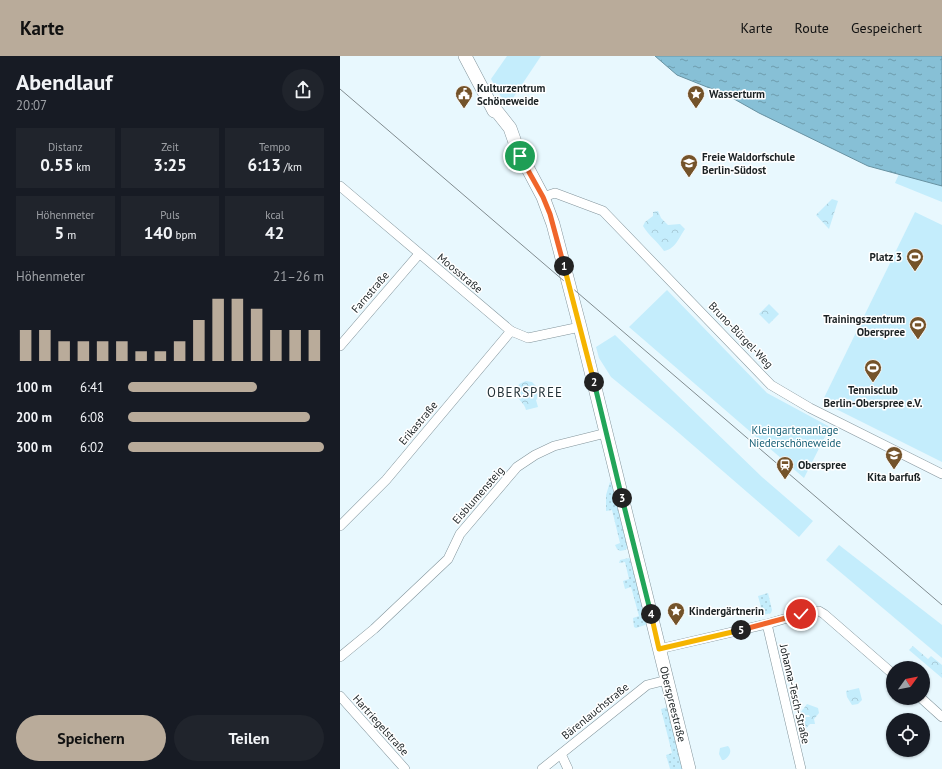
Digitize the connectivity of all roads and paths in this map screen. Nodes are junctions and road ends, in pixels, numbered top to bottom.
1 (465, 56) edge
2 (340, 186) edge
3 (543, 197) junction
4 (419, 254) junction
5 (580, 327) junction
6 (511, 331) junction
7 (340, 346) edge
8 (606, 433) junction
9 (942, 474) edge
10 (340, 526) edge
11 (767, 624) junction
12 (659, 649) junction
13 (340, 657) edge
14 (886, 668) edge
15 (667, 680) junction
16 (340, 696) edge
17 (929, 705) edge
18 (942, 716) edge
19 (561, 754) junction
20 (405, 769) edge
21 (542, 769) edge
22 (568, 769) edge
23 (689, 769) edge
24 (801, 769) edge

1 - 3 main road, Oberspreestraße
2 - 4 street, Moosstraße
3 - 5 main road, Oberspreestraße
3 - 9 street, Bruno-Bürgel-Weg
4 - 6 street, Moosstraße
4 - 7 street, Farnstraße
5 - 6 street, Moosstraße
5 - 8 main road, Oberspreestraße
6 - 10 street, Erikastraße
8 - 12 main road, Oberspreestraße
8 - 13 street, Eisblumensteig
11 - 12 street
11 - 14 street
11 - 24 street, Johanna-Tesch-Straße
12 - 15 main road, Oberspreestraße
15 - 19 street, Bärenlauchstraße
15 - 23 main road, Oberspreestraße
16 - 20 street, Hartriegelstraße
17 - 18 street
19 - 21 street, Bärenlauchstraße
19 - 22 street

